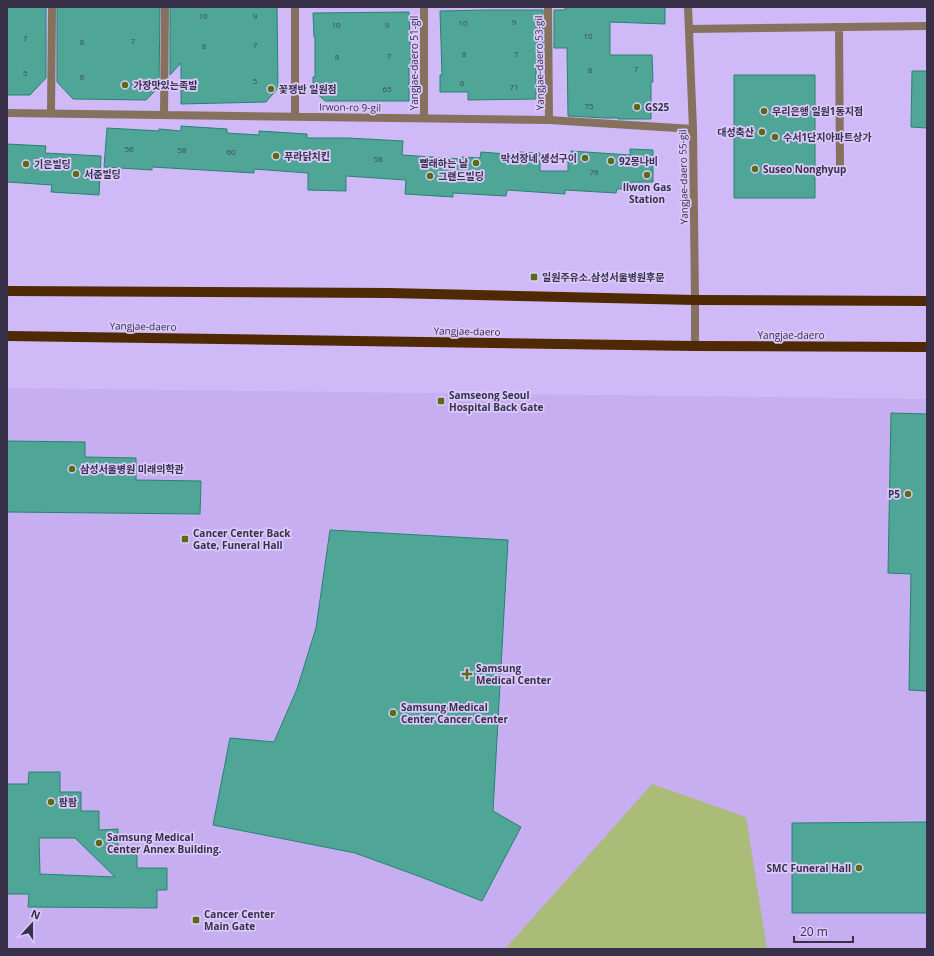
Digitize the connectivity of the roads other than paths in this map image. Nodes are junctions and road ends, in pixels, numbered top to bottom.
1 (52, 7) edge
2 (165, 7) edge
3 (295, 7) edge
4 (424, 7) edge
5 (548, 7) edge
6 (688, 7) edge
7 (927, 26) edge
8 (839, 27) junction
9 (689, 29) junction
10 (7, 113) edge
11 (51, 113) junction
12 (164, 115) junction
13 (295, 116) junction
14 (424, 118) junction
15 (550, 120) junction
16 (693, 129) junction
17 (840, 168) dead end
18 (7, 291) edge
19 (695, 300) junction
20 (927, 301) edge
21 (7, 336) edge
22 (695, 346) junction
23 (927, 347) edge

1 - 11 street
2 - 12 street
3 - 13 street
4 - 14 street, Yangjae-daero 51-gil
5 - 15 street, Yangjae-daero 53-gil
6 - 9 street, Yangjae-daero 55-gil
7 - 8 street
8 - 9 street
8 - 17 street
9 - 16 street, Yangjae-daero 55-gil
10 - 11 street, Irwon-ro 9-gil
11 - 12 street, Irwon-ro 9-gil
12 - 13 street, Irwon-ro 9-gil
13 - 14 street, Irwon-ro 9-gil
14 - 15 street, Irwon-ro 9-gil
15 - 16 street, Irwon-ro 9-gil
16 - 19 street, Yangjae-daero 55-gil
18 - 19 main road
19 - 20 main road
19 - 22 street, Yangjae-daero 55-gil
21 - 22 main road, Yangjae-daero
22 - 23 main road, Yangjae-daero

